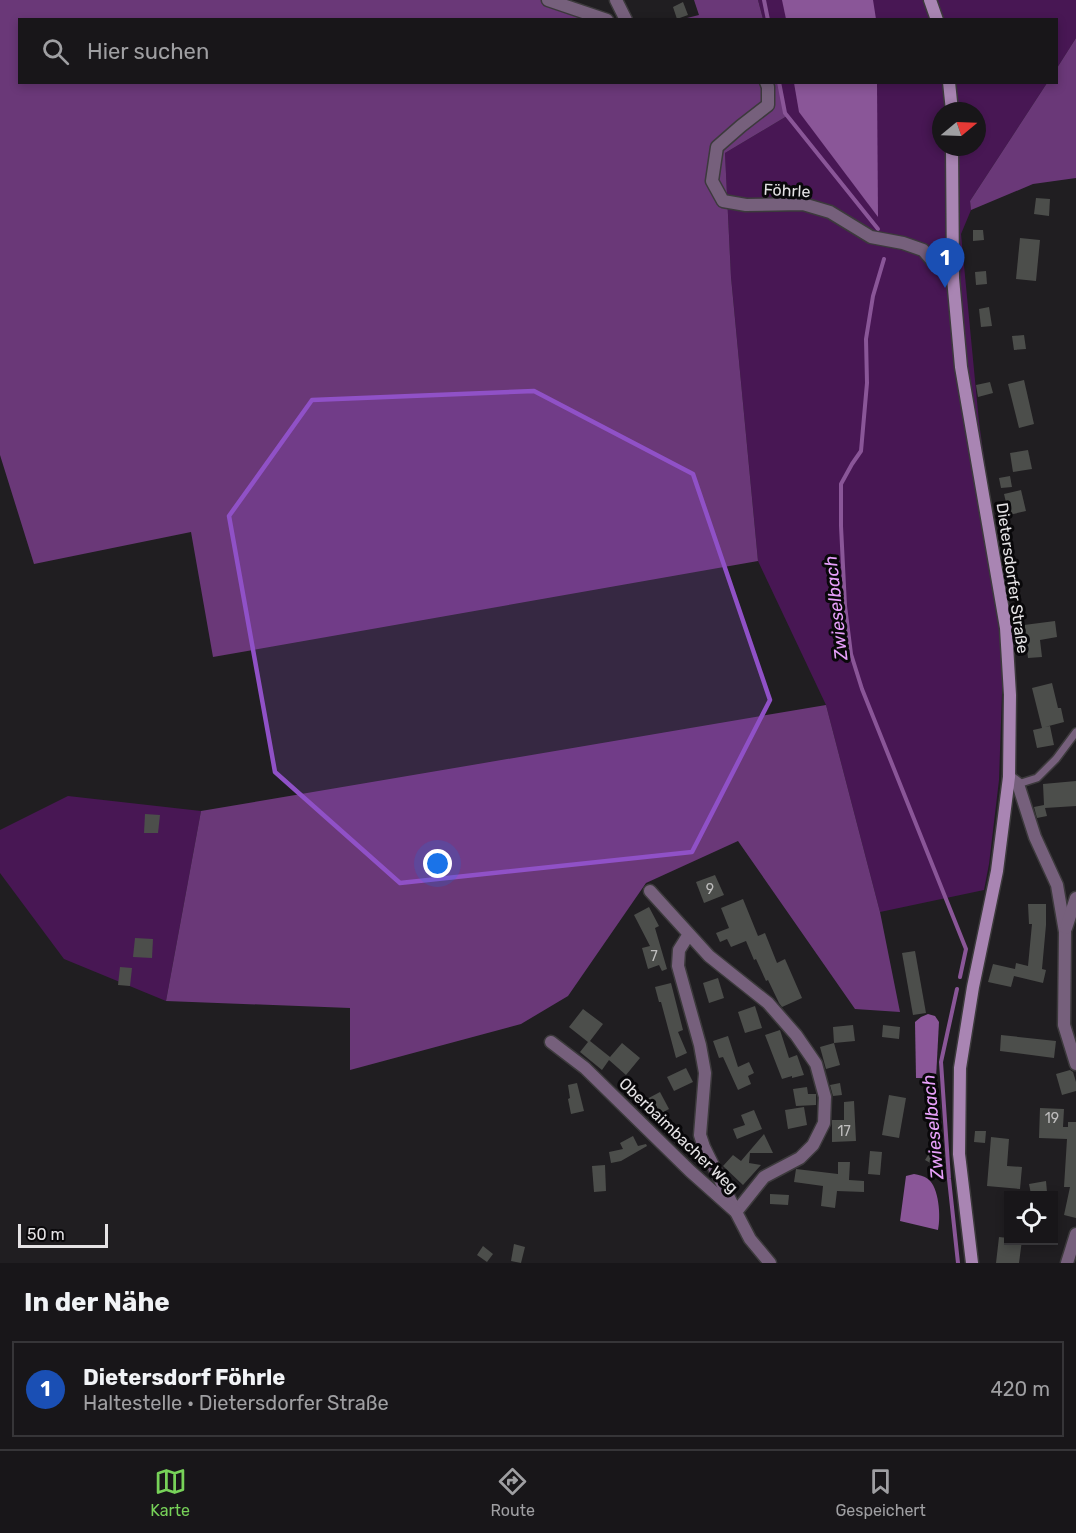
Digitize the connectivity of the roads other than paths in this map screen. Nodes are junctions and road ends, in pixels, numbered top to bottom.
1 (548, 0) edge
2 (616, 0) edge
3 (930, 0) edge
4 (601, 18) edge
5 (625, 18) edge
6 (936, 18) edge
7 (767, 84) edge
8 (949, 84) edge
9 (951, 102) edge
10 (952, 156) edge
11 (953, 278) junction
12 (1076, 732) edge
13 (1014, 781) junction
14 (1057, 885) junction
15 (650, 891) dead end
16 (1076, 891) edge
17 (1076, 898) edge
18 (1065, 932) junction
19 (689, 934) junction
20 (551, 1042) dead end
21 (1076, 1065) edge
22 (736, 1212) junction
23 (1076, 1234) edge
24 (770, 1263) edge
25 (972, 1263) edge
26 (1067, 1263) edge

1 - 4 street
2 - 5 street
3 - 6 street
7 - 11 street, Föhrle
8 - 9 street
10 - 11 street, Dietersdorfer Straße
11 - 13 street, Dietersdorfer Straße
12 - 13 lane
13 - 14 street
13 - 25 street, Dietersdorfer Straße
14 - 16 street
14 - 18 street
15 - 19 street
17 - 18 street
18 - 21 street
19 - 22 street
19 - 22 street
20 - 22 street, Oberbaimbacher Weg
22 - 24 street, Oberbaimbacher Weg
23 - 26 street

